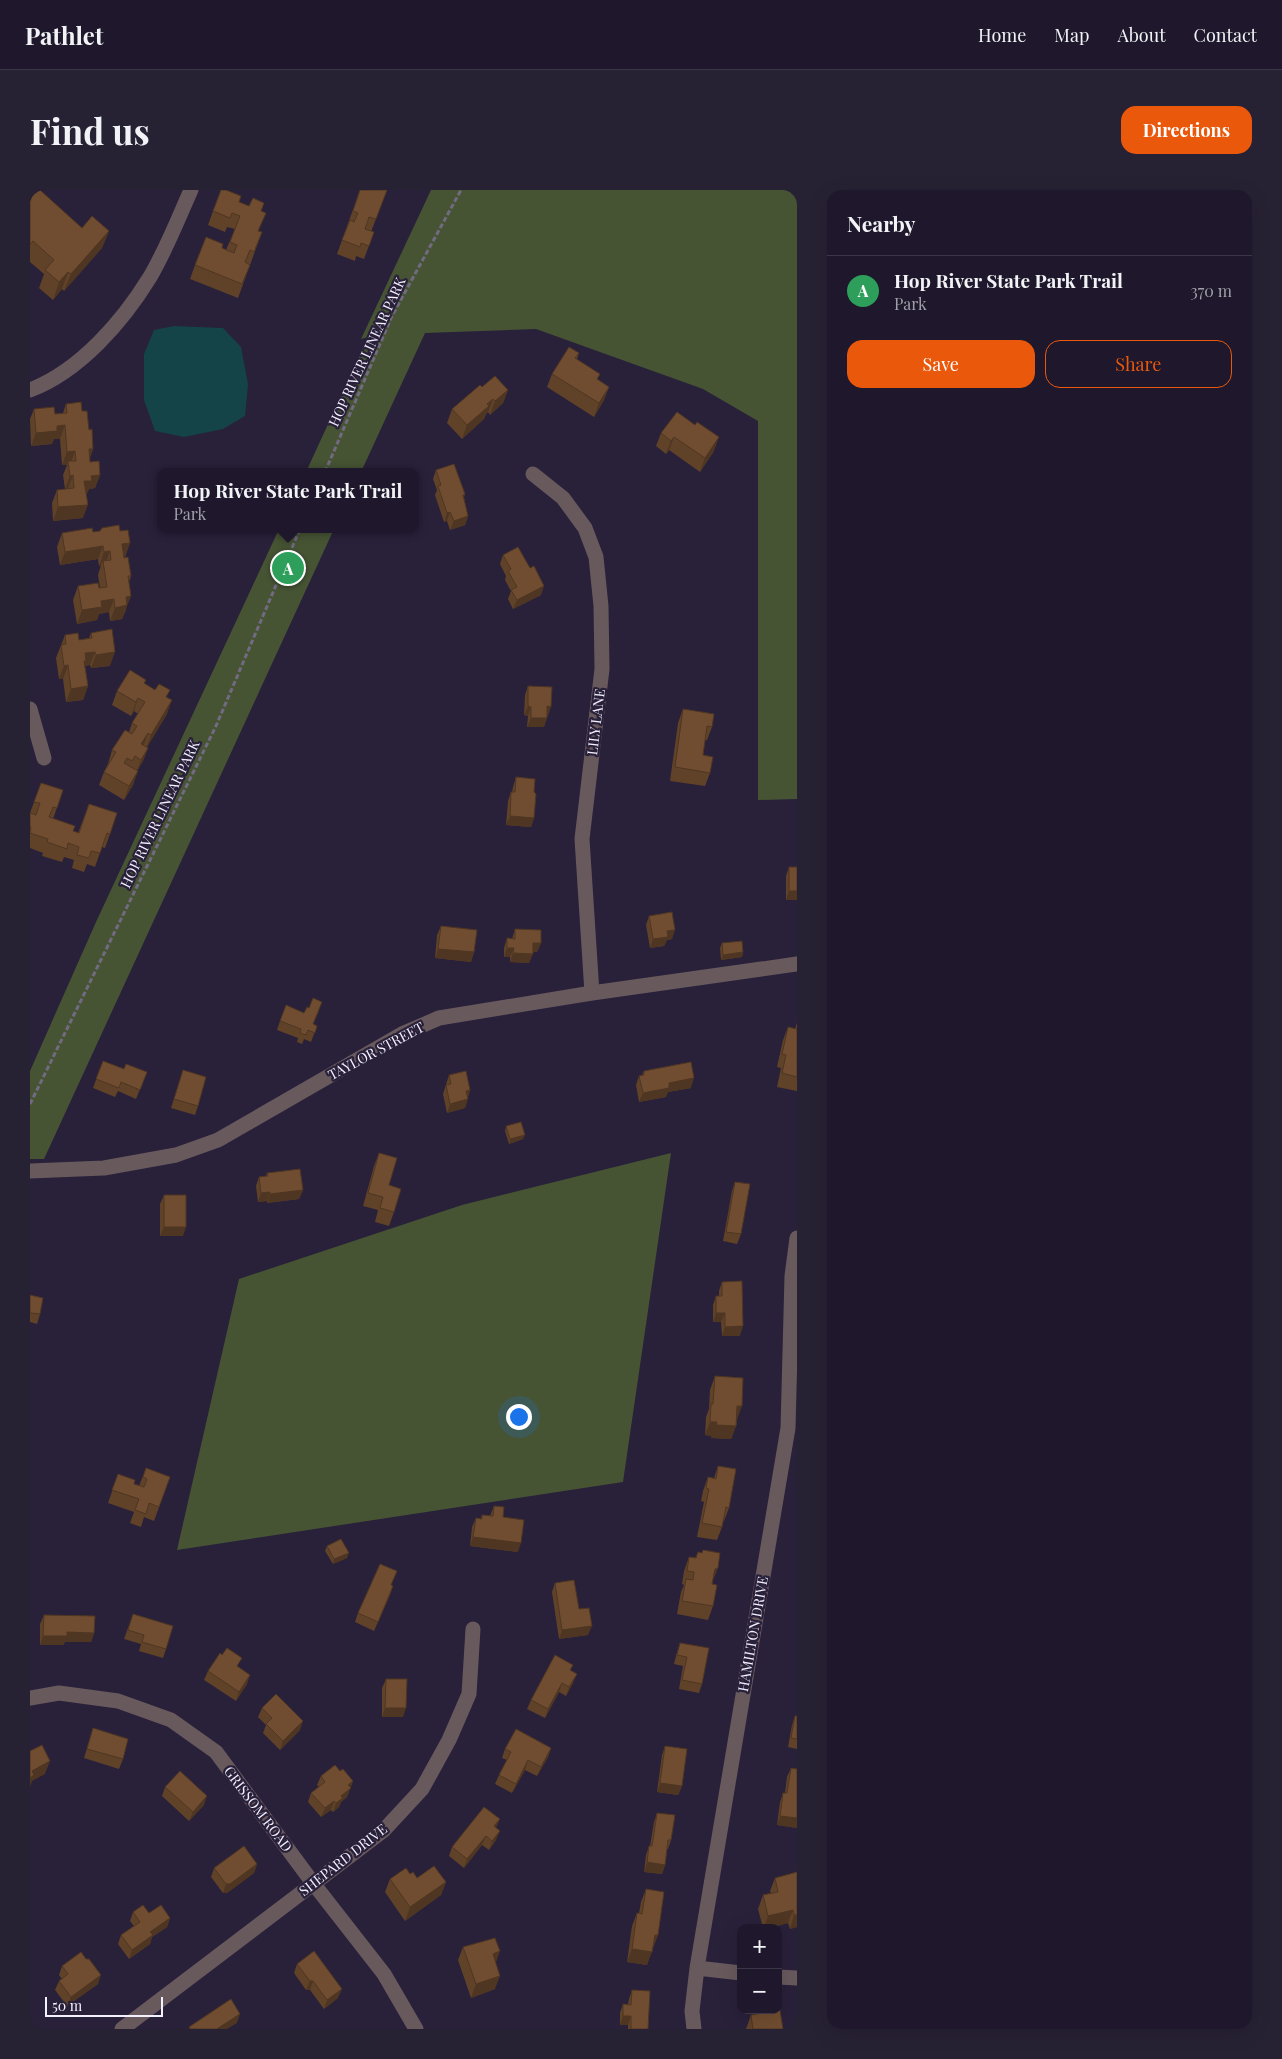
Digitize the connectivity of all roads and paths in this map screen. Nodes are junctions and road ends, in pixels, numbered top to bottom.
1 (191, 190) edge
2 (460, 190) edge
3 (30, 390) edge
4 (327, 468) edge
5 (533, 474) dead end
6 (298, 533) edge
7 (30, 709) edge
8 (44, 758) dead end
9 (797, 964) edge
10 (592, 993) junction
11 (30, 1104) edge
12 (30, 1171) edge
13 (797, 1238) edge
14 (473, 1629) dead end
15 (30, 1698) edge
16 (313, 1883) junction
17 (697, 1968) junction
18 (737, 1973) edge
19 (782, 1977) edge
20 (797, 1978) edge
21 (125, 2028) edge
22 (416, 2029) edge
23 (694, 2029) edge

1 - 3 street
2 - 4 path, HOP RIVER LINEAR PARK
5 - 10 street, LILY LANE
6 - 11 path, HOP RIVER LINEAR PARK
7 - 8 street
9 - 10 street, TAYLOR STREET
10 - 12 street, TAYLOR STREET
13 - 17 street, HAMILTON DRIVE
14 - 16 street, SHEPARD DRIVE
15 - 16 street, GRISSOM ROAD
16 - 21 street, SHEPARD DRIVE
16 - 22 street, GRISSOM ROAD
17 - 18 street
17 - 23 street, HAMILTON DRIVE
19 - 20 street

